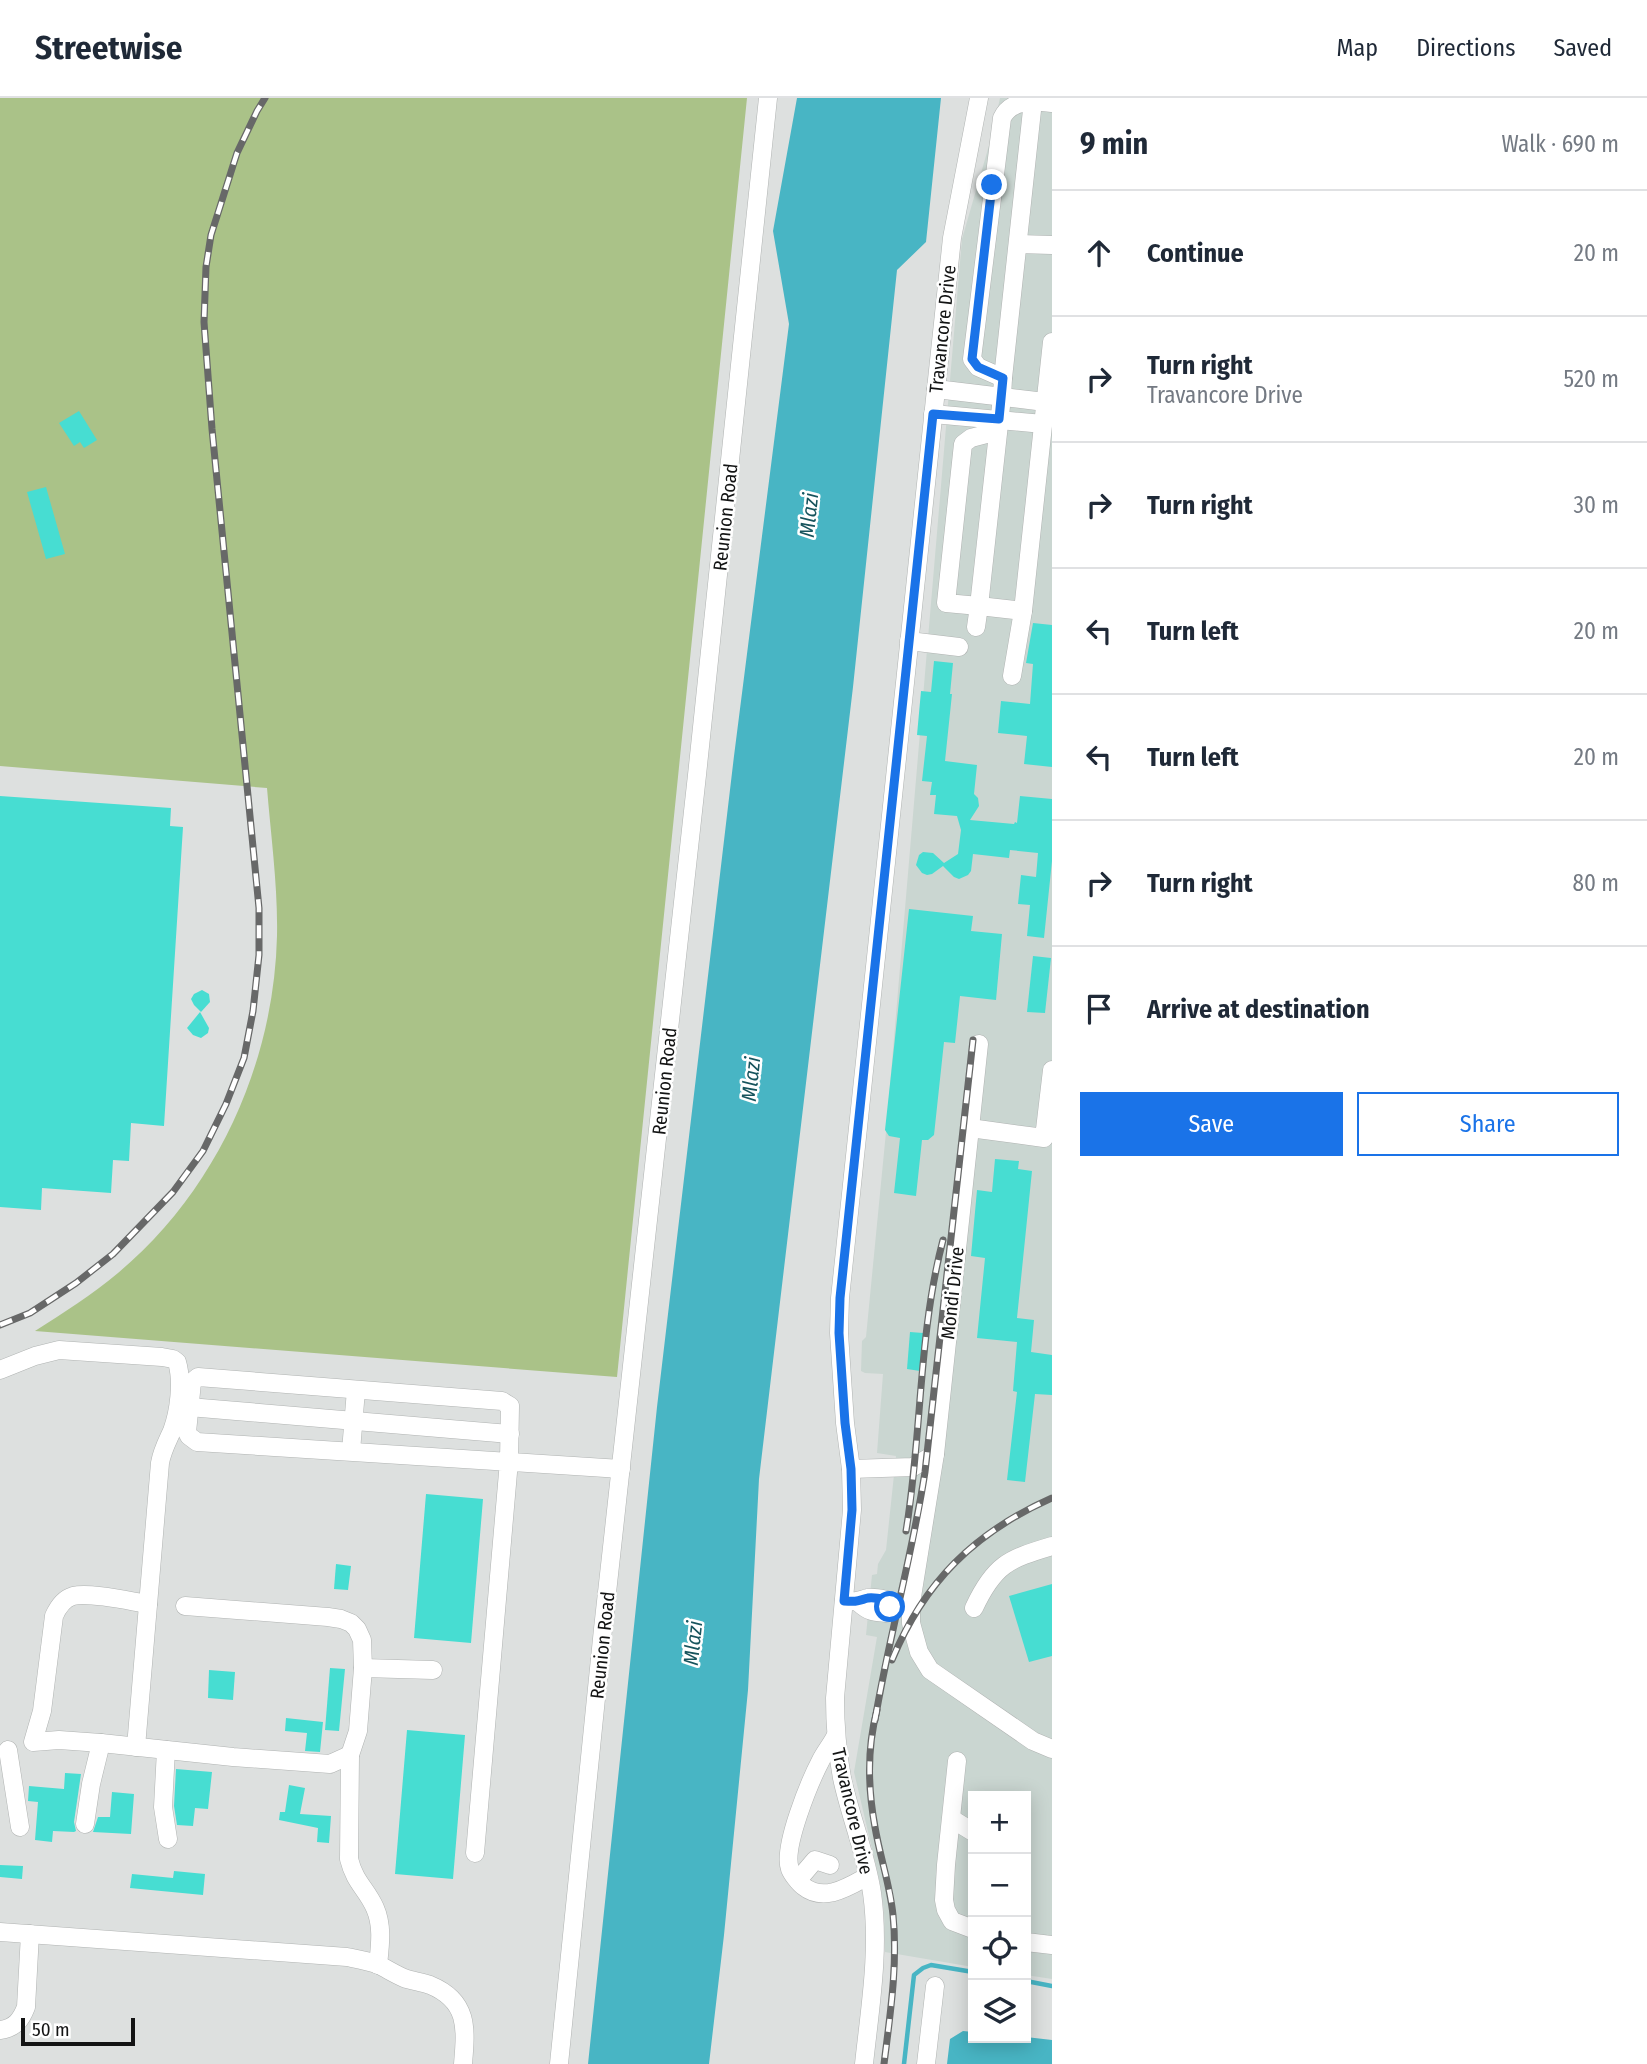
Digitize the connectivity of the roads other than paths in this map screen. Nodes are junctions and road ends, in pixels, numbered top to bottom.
1 (768, 98) edge
2 (979, 98) edge
3 (1032, 101) junction
4 (1052, 103) edge
5 (1018, 244) junction
6 (1052, 245) edge
7 (1052, 342) edge
8 (1003, 378) junction
9 (936, 389) junction
10 (1002, 397) junction
11 (1045, 402) junction
12 (933, 414) junction
13 (1043, 424) junction
14 (998, 425) junction
15 (979, 606) junction
16 (1023, 611) junction
17 (976, 626) dead end
18 (909, 641) junction
19 (959, 646) dead end
20 (1012, 676) dead end
21 (979, 1044) dead end
22 (1052, 1070) edge
23 (970, 1128) junction
24 (1048, 1138) edge
25 (0, 1370) edge
26 (356, 1390) junction
27 (189, 1407) junction
28 (353, 1422) junction
29 (510, 1434) junction
30 (351, 1451) junction
31 (935, 1454) junction
32 (509, 1461) junction
33 (621, 1469) junction
34 (851, 1469) junction
35 (1052, 1546) edge
36 (852, 1602) junction
37 (148, 1604) junction
38 (185, 1606) dead end
39 (974, 1608) dead end
40 (911, 1609) junction
41 (363, 1668) junction
42 (433, 1670) dead end
43 (835, 1737) junction
44 (33, 1742) junction
45 (101, 1743) junction
46 (136, 1747) junction
47 (1052, 1749) edge
48 (166, 1750) junction
49 (4, 1751) edge
50 (350, 1755) junction
51 (957, 1761) dead end
52 (952, 1819) junction
53 (85, 1824) dead end
54 (20, 1827) dead end
55 (968, 1829) edge
56 (168, 1839) dead end
57 (475, 1853) dead end
58 (830, 1865) dead end
59 (868, 1876) junction
60 (798, 1880) junction
61 (968, 1927) edge
62 (0, 1931) edge
63 (30, 1934) junction
64 (1031, 1943) edge
65 (1052, 1945) edge
66 (378, 1965) junction
67 (935, 1986) dead end
68 (0, 2029) edge
69 (463, 2064) edge
70 (559, 2064) edge
71 (864, 2064) edge
72 (926, 2064) edge

1 - 33 street, Reunion Road
2 - 9 street, Travancore Drive
3 - 4 street
3 - 5 street
3 - 8 street
5 - 6 street
5 - 8 street
7 - 11 street
8 - 10 street
9 - 10 street
9 - 12 street, Travancore Drive
10 - 11 street
10 - 14 street
11 - 13 street
12 - 14 street
12 - 18 street, Travancore Drive
13 - 14 street
13 - 16 street
14 - 15 street
14 - 15 street
15 - 16 street
15 - 17 street
16 - 20 street
18 - 19 street
18 - 34 street, Travancore Drive
21 - 23 street, Mondi Drive
22 - 24 street
23 - 24 street
23 - 31 street, Mondi Drive
25 - 37 street
26 - 27 street
26 - 28 street
26 - 29 street
27 - 28 street
27 - 30 street
28 - 29 street
28 - 30 street
29 - 32 street
30 - 32 street
31 - 34 street
31 - 40 street, Mondi Drive
32 - 33 street
32 - 57 street
33 - 70 street, Reunion Road
34 - 36 street, Travancore Drive
35 - 39 street
36 - 40 street
36 - 43 street, Travancore Drive
37 - 44 street
37 - 46 street
38 - 41 street
40 - 47 street, Mondi Drive
41 - 42 street
41 - 50 street
43 - 59 street, Travancore Drive
43 - 60 street
44 - 45 street
44 - 49 street
45 - 46 street
45 - 53 street
46 - 48 street
48 - 50 street
48 - 56 street
49 - 54 street
50 - 66 street
51 - 52 street
52 - 55 street
52 - 61 street
58 - 60 street
59 - 60 street
59 - 71 street, Travancore Drive
62 - 63 street
63 - 66 street
63 - 68 street
64 - 65 street
66 - 69 street
67 - 72 street

